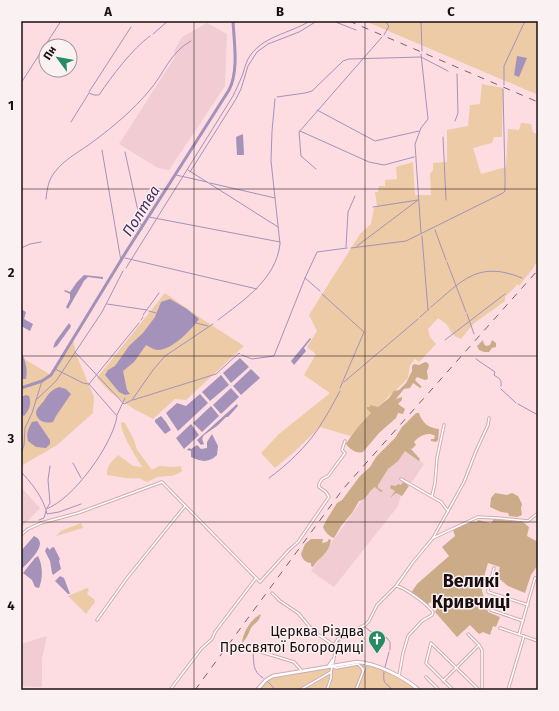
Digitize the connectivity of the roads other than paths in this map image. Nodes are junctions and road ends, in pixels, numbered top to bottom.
1 (489, 418) dead end
2 (444, 425) dead end
3 (345, 441) dead end
4 (401, 479) dead end
5 (432, 496) junction
6 (185, 506) junction
7 (448, 511) junction
8 (538, 513) edge
9 (21, 535) edge
10 (433, 538) junction
11 (494, 568) dead end
12 (256, 578) junction
13 (538, 579) edge
14 (396, 586) junction
15 (272, 593) dead end
16 (528, 605) junction
17 (491, 610) dead end
18 (97, 620) dead end
19 (523, 621) junction
20 (500, 628) dead end
21 (468, 634) dead end
22 (519, 634) junction
23 (524, 636) junction
24 (538, 641) edge
25 (334, 645) junction
26 (479, 645) junction
27 (258, 651) dead end
28 (333, 660) junction
29 (366, 662) junction
30 (337, 665) junction
31 (328, 666) junction
32 (332, 666) junction
33 (456, 668) junction
34 (301, 670) junction
35 (363, 671) junction
36 (331, 672) junction
37 (399, 676) junction
38 (426, 677) dead end
39 (443, 681) junction
40 (170, 690) edge
41 (257, 690) edge
42 (300, 690) edge
43 (327, 690) edge
44 (356, 690) edge
45 (419, 690) edge
46 (439, 690) edge
47 (453, 690) edge
48 (479, 690) edge
49 (482, 690) edge
50 (508, 690) edge

1 - 7 street
2 - 5 street
3 - 12 street
4 - 5 street
5 - 7 street
6 - 9 street
6 - 12 street
6 - 18 street
7 - 10 street
8 - 10 street
10 - 14 street
11 - 16 street
12 - 40 street
13 - 16 street
14 - 25 street
14 - 37 street
15 - 25 street
16 - 19 street
17 - 19 street
19 - 22 street
20 - 22 street
21 - 26 street
22 - 23 street
23 - 24 street
23 - 50 street
25 - 28 street
26 - 33 street
26 - 49 street
27 - 34 street
28 - 30 main road
28 - 31 main road
28 - 32 street
29 - 30 main road
29 - 35 street
29 - 37 main road
30 - 32 main road
31 - 32 main road
31 - 34 main road
32 - 35 street
32 - 36 street
33 - 39 street
33 - 39 street
33 - 48 street
34 - 41 main road
35 - 44 street
36 - 42 street
36 - 43 street
37 - 45 main road
38 - 46 street
39 - 47 street

